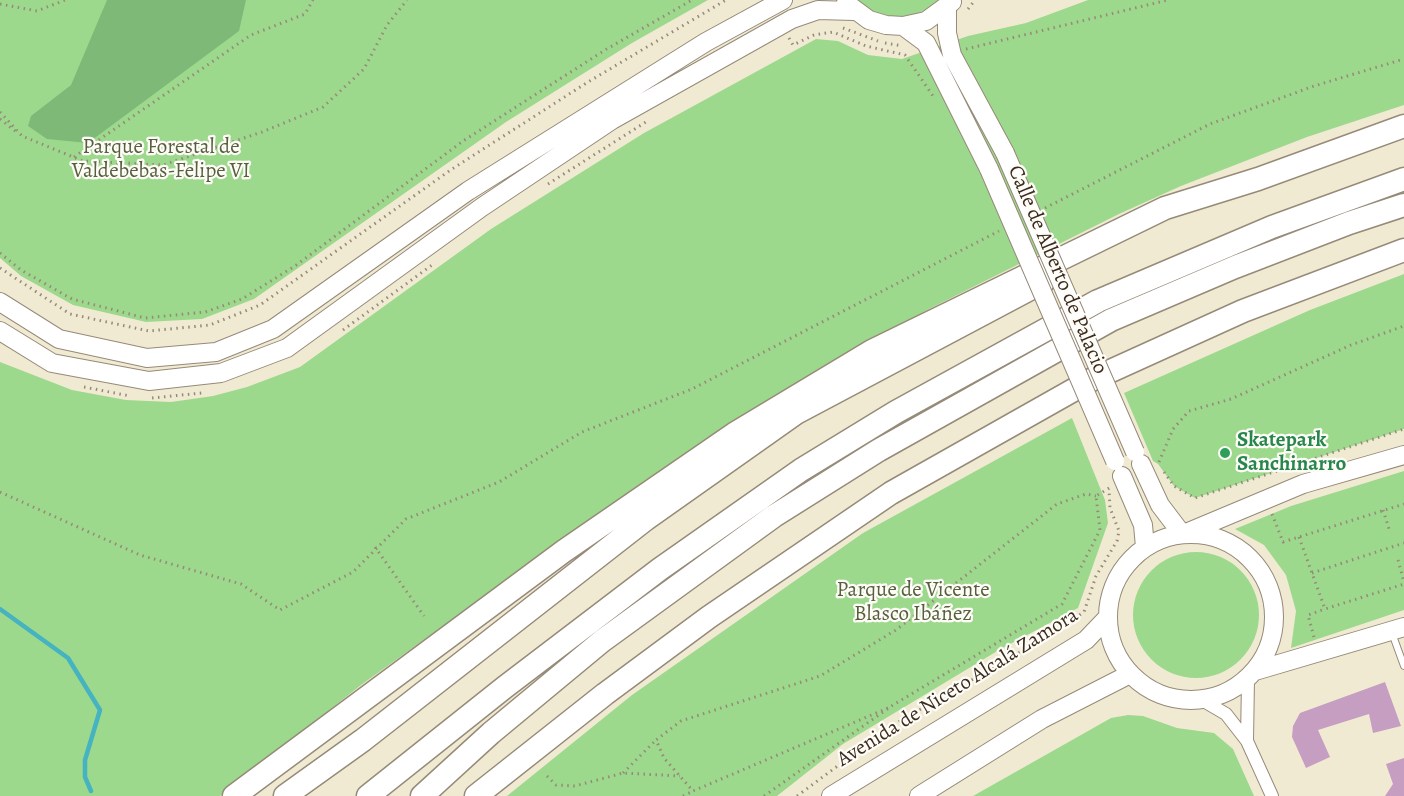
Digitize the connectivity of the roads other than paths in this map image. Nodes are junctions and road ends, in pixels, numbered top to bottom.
1 (783, 0) edge
2 (951, 4) edge
3 (848, 5) edge
4 (903, 26) junction
5 (1404, 126) edge
6 (1258, 179) junction
7 (1404, 179) edge
8 (1404, 205) edge
9 (1404, 250) edge
10 (0, 302) edge
11 (0, 331) edge
12 (1404, 455) edge
13 (1183, 534) junction
14 (1145, 547) junction
15 (1108, 617) junction
16 (1398, 629) edge
17 (1404, 666) edge
18 (1130, 674) junction
19 (1251, 675) junction
20 (1202, 700) junction
21 (1246, 741) junction
22 (234, 796) edge
23 (285, 796) edge
24 (368, 796) edge
25 (422, 796) edge
26 (478, 796) edge
27 (831, 796) edge
28 (919, 796) edge
29 (1272, 796) edge

1 - 10 street
2 - 4 street
2 - 13 street, Calle de Alberto de Palacio, bridge
3 - 4 street
3 - 11 street
4 - 14 street, Calle de Alberto de Palacio, bridge
5 - 6 highway
6 - 22 highway
6 - 23 highway
7 - 24 highway
8 - 25 highway
9 - 26 highway
12 - 13 street
13 - 14 street
13 - 19 street
14 - 15 street
15 - 18 street
15 - 27 street, Avenida de Niceto Alcalá Zamora
16 - 17 lane
16 - 19 street
18 - 20 street
18 - 28 street
19 - 20 street
19 - 21 street
20 - 21 street
21 - 29 street

